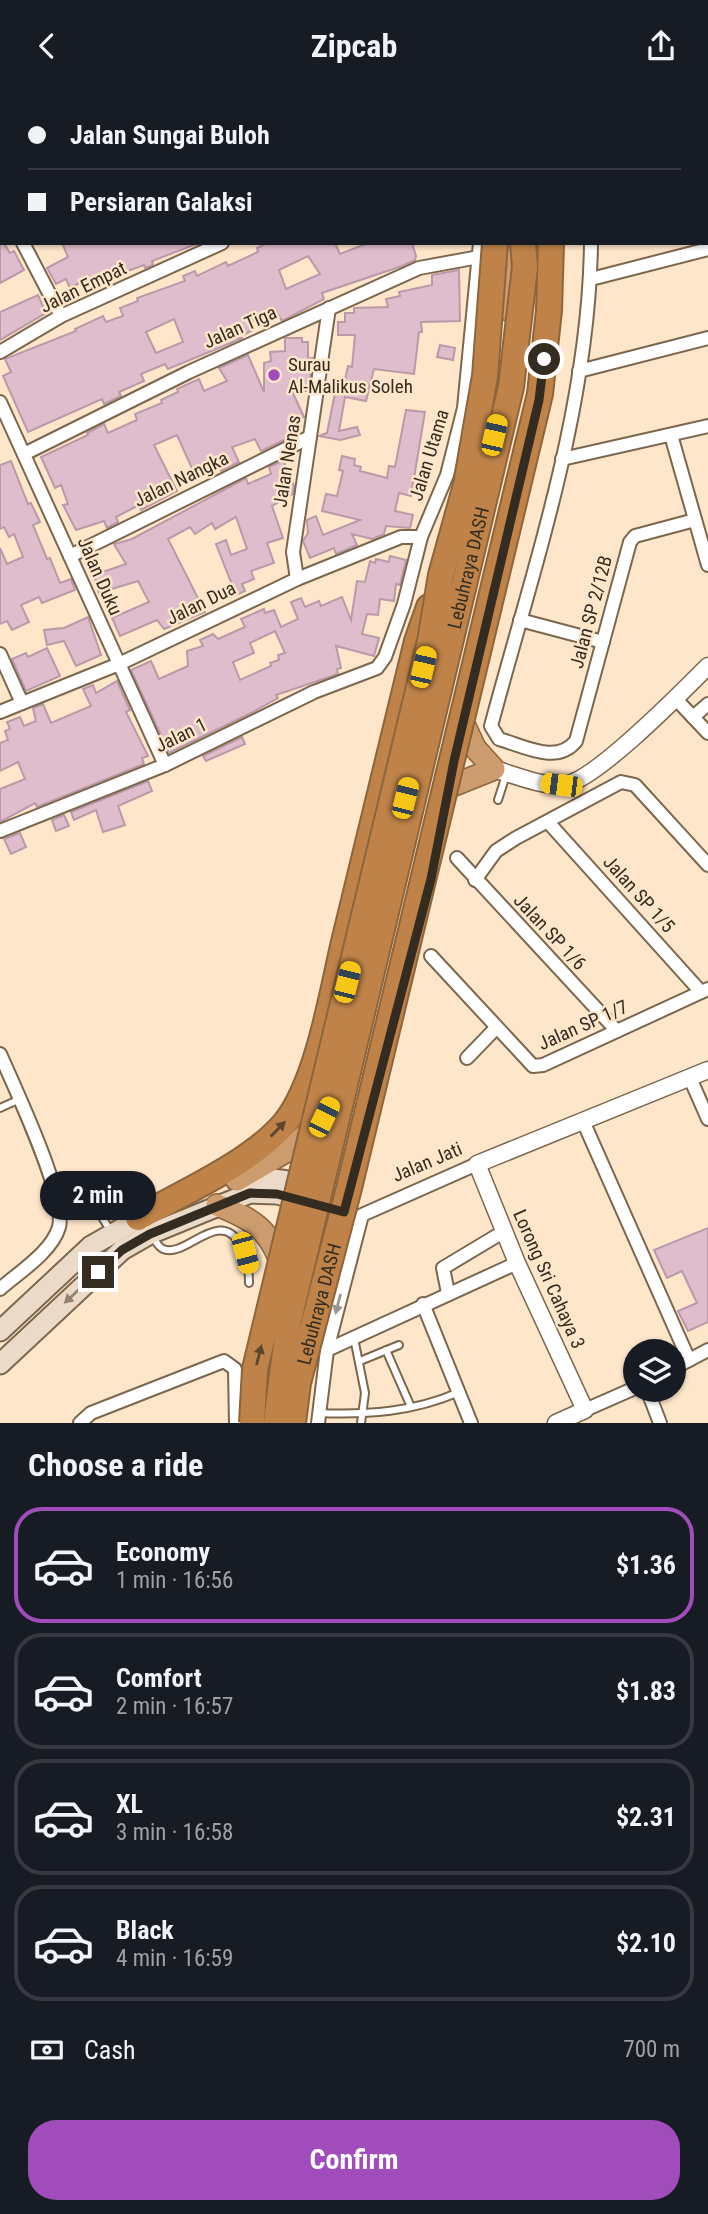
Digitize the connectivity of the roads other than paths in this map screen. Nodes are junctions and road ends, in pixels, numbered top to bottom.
1 (24, 245) edge
2 (218, 245) edge
3 (511, 245) edge
4 (523, 245) edge
5 (550, 245) edge
6 (550, 245) edge
7 (564, 245) edge
8 (591, 245) edge
9 (708, 249) edge
10 (487, 250) edge
11 (591, 279) junction
12 (329, 308) junction
13 (61, 316) junction
14 (708, 338) edge
15 (0, 352) edge
16 (579, 371) junction
17 (0, 402) edge
18 (708, 426) edge
19 (671, 435) junction
20 (310, 437) junction
21 (24, 454) junction
22 (562, 459) junction
23 (514, 499) junction
24 (695, 520) junction
25 (421, 537) junction
26 (70, 556) junction
27 (708, 565) edge
28 (441, 575) junction
29 (297, 579) junction
30 (520, 620) junction
31 (603, 642) junction
32 (0, 654) edge
33 (119, 664) junction
34 (708, 666) edge
35 (377, 668) joint
36 (476, 670) junction
37 (430, 698) junction
38 (675, 698) junction
39 (23, 703) junction
40 (708, 704) edge
41 (0, 712) edge
42 (693, 717) junction
43 (463, 722) junction
44 (708, 733) edge
45 (165, 765) junction
46 (501, 771) junction
47 (449, 787) junction
48 (405, 798) junction
49 (498, 800) dead end
50 (444, 814) junction
51 (548, 822) junction
52 (0, 831) edge
53 (457, 858) dead end
54 (708, 866) edge
55 (475, 880) junction
56 (431, 956) dead end
57 (704, 991) edge
58 (496, 1028) junction
59 (617, 1031) junction
60 (0, 1054) edge
61 (467, 1058) dead end
62 (708, 1070) edge
63 (690, 1078) junction
64 (20, 1099) junction
65 (332, 1100) junction
66 (0, 1108) edge
67 (708, 1119) edge
68 (583, 1121) junction
69 (477, 1164) junction
70 (237, 1179) junction
71 (85, 1189) dead end
72 (311, 1195) junction
73 (217, 1205) junction
74 (351, 1208) junction
75 (144, 1226) junction
76 (503, 1231) junction
77 (111, 1232) junction
78 (122, 1250) junction
79 (517, 1263) junction
80 (249, 1283) dead end
81 (0, 1289) edge
82 (448, 1293) junction
83 (423, 1304) junction
84 (286, 1329) junction
85 (0, 1331) edge
86 (353, 1336) junction
87 (399, 1345) dead end
88 (327, 1350) junction
89 (386, 1350) junction
90 (708, 1350) edge
91 (689, 1360) junction
92 (360, 1361) junction
93 (686, 1362) edge
94 (0, 1364) edge
95 (459, 1392) junction
96 (623, 1393) edge
97 (652, 1402) edge
98 (411, 1408) junction
99 (585, 1410) junction
100 (361, 1419) edge
101 (313, 1420) edge
102 (80, 1423) edge
103 (236, 1423) edge
104 (252, 1423) edge
105 (274, 1423) edge
106 (293, 1423) edge
107 (471, 1423) edge
108 (556, 1423) edge
109 (660, 1423) edge

1 - 13 street
2 - 13 street, Jalan Empat
3 - 37 highway
4 - 105 highway, Lebuhraya DASH, bridge
5 - 23 highway, Lebuhraya DASH, bridge
6 - 36 highway
7 - 23 highway, bridge
8 - 11 street
9 - 11 street
10 - 12 street, Jalan Tiga
10 - 25 street, Jalan Utama
10 - 28 highway, bridge
11 - 16 street
12 - 20 street, Jalan Nenas
12 - 21 street, Jalan Tiga
13 - 15 street, Jalan Empat
14 - 16 street
16 - 22 street
17 - 21 street, Jalan Duku
18 - 19 street
19 - 22 street
19 - 24 street
20 - 26 street, Jalan Nangka
20 - 29 street, Jalan Nenas
21 - 26 street, Jalan Duku
22 - 30 street
23 - 106 highway, Lebuhraya DASH, bridge
24 - 27 street
24 - 31 street, Jalan SP 2/12B
25 - 29 street, Jalan Dua
25 - 35 street, Jalan Utama
26 - 33 street, Jalan Duku
75 -> 28 highway, bridge
104 -> 28 highway, bridge
29 - 33 street, Jalan Dua
30 - 31 street
30 - 31 street, Jalan SP 2/12B
32 - 39 street
33 - 39 street, Jalan Dua
33 - 45 street, Jalan Duku
34 - 38 street
35 - 45 street, Jalan 1
36 - 37 highway
36 - 43 highway
37 - 48 highway
38 - 42 street
38 - 46 street
39 - 41 street, Jalan Dua
40 - 42 street
42 - 44 street
43 - 46 highway
43 - 47 highway
45 - 52 street, Jalan 1
46 - 47 highway
46 - 49 lane
47 - 50 highway
48 - 50 highway
48 - 65 highway
50 - 74 highway
51 - 54 street
51 - 55 street
51 - 57 street, Jalan SP 1/5
53 - 55 street, Jalan SP 1/6
55 - 59 street, Jalan SP 1/6
56 - 58 street, Jalan SP 1/7
57 - 59 street, Jalan SP 1/7
58 - 59 street, Jalan SP 1/7
58 - 61 street
60 - 64 street
62 - 63 street, Jalan Jati
63 - 67 street
63 - 68 street, Jalan Jati
64 - 66 lane
64 - 81 street
65 - 70 highway
65 - 72 highway
68 - 69 street, Jalan Jati
68 - 91 street
69 - 74 street, Jalan Jati
69 - 76 street, Lorong Sri Cahaya 3
70 - 72 main road
70 - 75 main road
71 - 77 lane
72 - 73 main road
72 - 74 main road
72 - 84 highway
73 - 75 main road
73 - 84 highway
74 -> 88 street
74 - 101 highway
75 - 77 main road
75 - 78 main road
75 - 80 lane
76 - 79 street, Lorong Sri Cahaya 3
76 - 82 street
77 - 78 main road
77 - 85 main road
78 -> 94 main road
79 - 82 street
79 - 99 street, Lorong Sri Cahaya 3
82 - 83 street
83 - 86 street
83 - 95 street
84 - 105 highway
86 - 88 street
86 - 92 lane
87 - 89 lane
88 - 101 street
89 - 92 lane
89 - 98 lane
90 - 91 street
91 - 93 street
92 - 100 lane
95 - 98 lane
95 - 107 street
96 - 99 street
97 - 109 street
98 - 100 lane
99 - 108 street
100 - 101 lane
102 - 103 street

